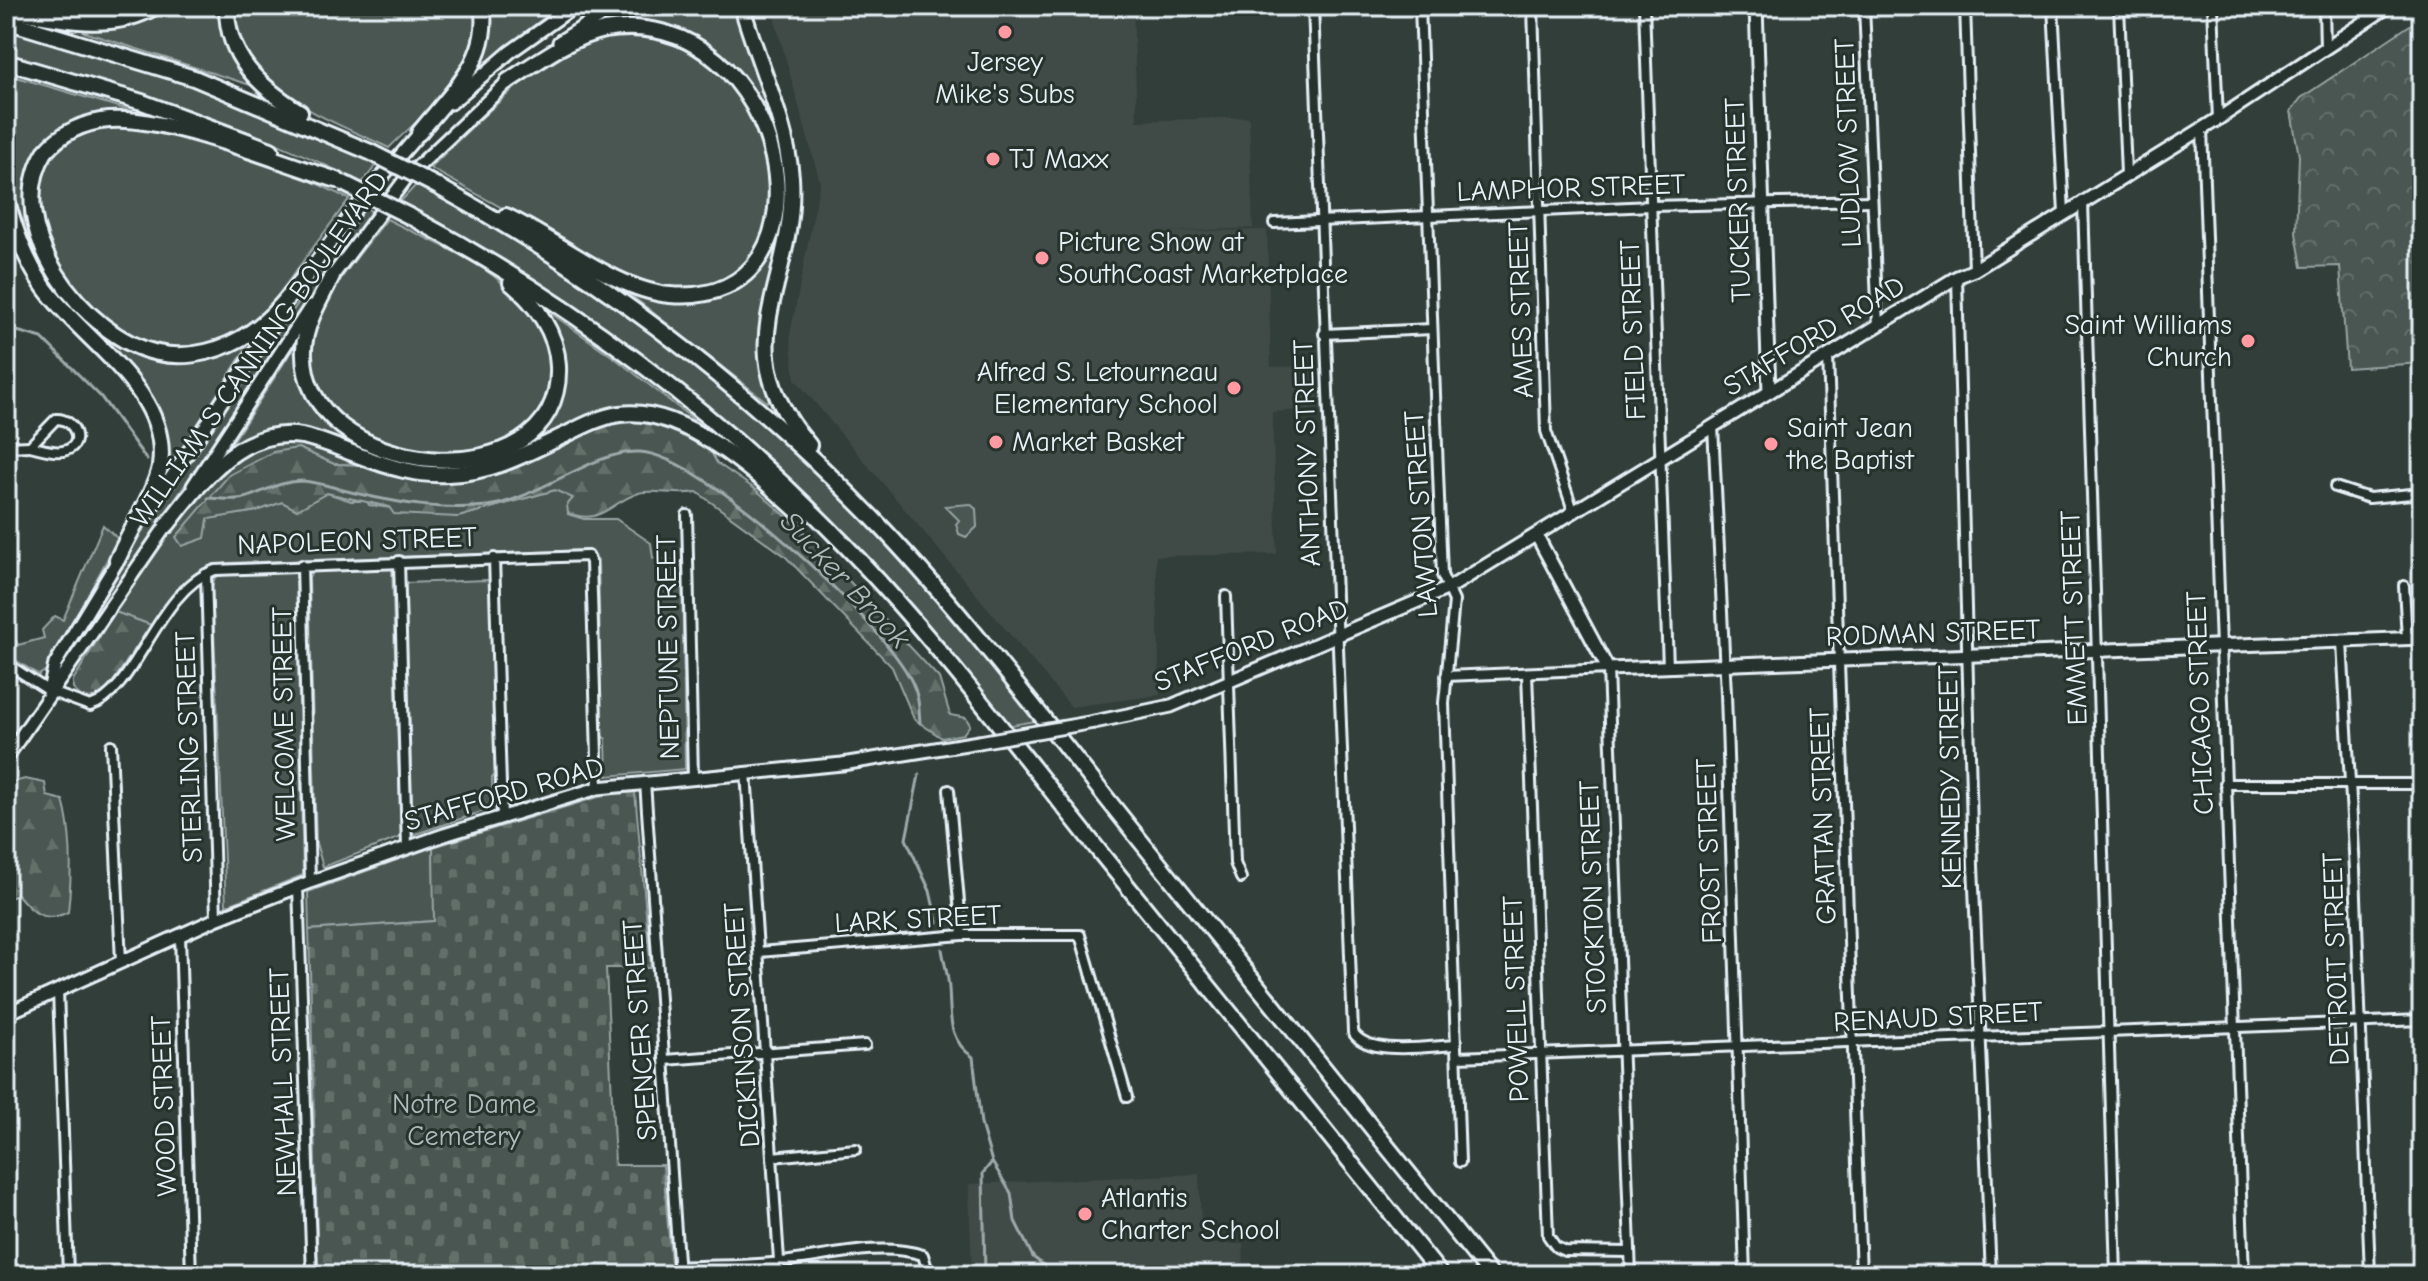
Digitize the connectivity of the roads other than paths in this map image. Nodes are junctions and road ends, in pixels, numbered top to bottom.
1 (156, 6) edge
2 (227, 6) edge
3 (482, 6) edge
4 (575, 6) edge
5 (616, 6) edge
6 (742, 6) edge
7 (1313, 6) edge
8 (1420, 6) edge
9 (1533, 6) edge
10 (1644, 6) edge
11 (1756, 6) edge
12 (1864, 6) edge
13 (1965, 6) edge
14 (2053, 6) edge
15 (2119, 6) edge
16 (2213, 6) edge
17 (2324, 6) edge
18 (2389, 6) edge
19 (6, 9) edge
20 (6, 21) edge
21 (2325, 48) junction
22 (6, 62) edge
23 (508, 81) junction
24 (2218, 119) junction
25 (2202, 128) junction
26 (419, 133) junction
27 (356, 145) junction
28 (2126, 174) junction
29 (340, 182) junction
30 (443, 189) junction
31 (6, 198) edge
32 (1871, 201) junction
33 (2083, 201) junction
34 (1763, 204) junction
35 (1651, 206) junction
36 (1540, 211) junction
37 (2064, 213) junction
38 (1427, 216) junction
39 (412, 218) junction
40 (1321, 221) junction
41 (1274, 223) dead end
42 (1974, 270) junction
43 (309, 271) junction
44 (332, 276) junction
45 (1957, 277) junction
46 (1878, 326) junction
47 (1432, 329) junction
48 (1324, 334) junction
49 (1828, 356) junction
50 (1769, 392) junction
51 (1713, 426) junction
52 (30, 446) junction
53 (6, 447) edge
54 (1660, 460) junction
55 (2335, 487) dead end
56 (2422, 493) edge
57 (864, 509) junction
58 (1574, 513) junction
59 (687, 515) dead end
60 (167, 525) junction
61 (1537, 536) junction
62 (494, 558) junction
63 (117, 560) junction
64 (399, 561) junction
65 (302, 565) junction
66 (206, 574) junction
67 (2404, 586) dead end
68 (1449, 588) junction
69 (1226, 596) dead end
70 (2422, 638) edge
71 (1336, 639) junction
72 (2407, 639) junction
73 (2342, 642) junction
74 (2220, 645) junction
75 (2098, 651) junction
76 (939, 652) junction
77 (1969, 657) junction
78 (1840, 660) junction
79 (6, 663) edge
80 (1725, 664) junction
81 (1668, 667) junction
82 (1608, 669) junction
83 (1527, 673) junction
84 (1446, 676) junction
85 (1228, 683) junction
86 (49, 691) junction
87 (111, 745) dead end
88 (6, 758) edge
89 (746, 772) junction
90 (693, 777) junction
91 (645, 782) junction
92 (2350, 783) junction
93 (2225, 784) junction
94 (2422, 784) edge
95 (598, 788) junction
96 (949, 790) dead end
97 (502, 817) junction
98 (407, 847) junction
99 (1241, 878) dead end
100 (304, 884) junction
101 (216, 919) junction
102 (180, 935) junction
103 (962, 935) junction
104 (759, 952) junction
105 (121, 962) junction
106 (58, 990) junction
107 (6, 1014) edge
108 (2422, 1020) edge
109 (2361, 1022) junction
110 (2235, 1028) junction
111 (2108, 1033) junction
112 (1980, 1037) junction
113 (1852, 1043) junction
114 (865, 1045) dead end
115 (1456, 1045) junction
116 (1737, 1048) junction
117 (1622, 1051) junction
118 (766, 1053) junction
119 (1539, 1055) junction
120 (1457, 1057) junction
121 (665, 1060) junction
122 (1127, 1097) dead end
123 (856, 1149) dead end
124 (772, 1157) junction
125 (1460, 1162) dead end
126 (1629, 1252) junction
127 (779, 1263) junction
128 (678, 1271) edge
129 (68, 1275) edge
130 (191, 1275) edge
131 (312, 1275) edge
132 (780, 1275) edge
133 (929, 1275) edge
134 (1441, 1275) edge
135 (1491, 1275) edge
136 (1631, 1275) edge
137 (1745, 1275) edge
138 (1861, 1275) edge
139 (1991, 1275) edge
140 (2116, 1275) edge
141 (2244, 1275) edge
142 (2370, 1275) edge

1 - 19 highway
2 - 27 highway
3 - 26 highway
4 - 26 street, WILLIAM S CANNING BOULEVARD
5 - 23 street, WILLIAM S CANNING BOULEVARD
6 - 57 highway
7 - 40 street, ANTHONY STREET
8 - 38 street, LAWTON STREET
9 - 36 street, AMES STREET
10 - 35 street, FIELD STREET
11 - 34 street, TUCKER STREET
12 - 32 street, LUDLOW STREET
13 - 42 street
14 - 37 street
15 - 28 street
16 - 24 street
17 - 21 street
18 - 21 street, STAFFORD ROAD
20 - 27 highway
21 - 24 street, STAFFORD ROAD
22 - 29 highway
23 - 30 highway
23 - 44 street, WILLIAM S CANNING BOULEVARD
24 - 25 street, STAFFORD ROAD
25 - 28 street, STAFFORD ROAD
25 - 74 street, CHICAGO STREET
26 - 43 street, WILLIAM S CANNING BOULEVARD
27 - 30 highway, bridge
28 - 33 street, STAFFORD ROAD
29 - 39 highway, bridge
29 - 43 highway
30 - 57 highway
31 - 63 highway
32 - 34 street, LAMPHOR STREET
32 - 46 street, LUDLOW STREET
33 - 37 street, STAFFORD ROAD
33 - 75 street, EMMETT STREET
34 - 35 street, LAMPHOR STREET
34 - 50 street, TUCKER STREET
35 - 36 street, LAMPHOR STREET
35 - 54 street, FIELD STREET
36 - 38 street, LAMPHOR STREET
36 - 58 street, AMES STREET
37 - 42 street, STAFFORD ROAD
38 - 40 street, LAMPHOR STREET
38 - 47 street, LAWTON STREET
39 - 44 highway
39 - 76 highway
40 - 41 street, LAMPHOR STREET
40 - 48 street, ANTHONY STREET
42 - 45 street, STAFFORD ROAD
43 - 63 street, WILLIAM S CANNING BOULEVARD
44 - 60 street, WILLIAM S CANNING BOULEVARD
45 - 46 street, STAFFORD ROAD
45 - 77 street, KENNEDY STREET
46 - 49 street, STAFFORD ROAD
47 - 48 street
47 - 68 street, LAWTON STREET
48 - 71 street, ANTHONY STREET
49 - 50 street, STAFFORD ROAD
49 - 78 street, GRATTAN STREET
50 - 51 street, STAFFORD ROAD
51 - 54 street, STAFFORD ROAD
51 - 80 street, FROST STREET
52 - 52 street
52 - 53 street
54 - 58 street, STAFFORD ROAD
54 - 81 street, FIELD STREET
55 - 56 street
57 - 135 highway
58 - 61 street, STAFFORD ROAD
59 - 90 street, NEPTUNE STREET
60 - 76 highway
60 - 86 street, WILLIAM S CANNING BOULEVARD
61 - 68 street, STAFFORD ROAD
61 - 82 street, STOCKTON STREET
62 - 64 street, NAPOLEON STREET
62 - 95 street, NAPOLEON STREET
62 - 97 street
63 - 86 street, WILLIAM S CANNING BOULEVARD
64 - 65 street, NAPOLEON STREET
64 - 98 street
65 - 66 street, NAPOLEON STREET
65 - 100 street, WELCOME STREET
66 - 86 street, NAPOLEON STREET
66 - 101 street, STERLING STREET
67 - 72 street
68 - 71 street, STAFFORD ROAD
68 - 84 street, LAWTON STREET
69 - 85 street
70 - 72 street, RODMAN STREET
71 - 85 street, STAFFORD ROAD
71 - 115 street, ANTHONY STREET
72 - 73 street, RODMAN STREET
73 - 74 street, RODMAN STREET
73 - 92 street, DETROIT STREET
74 - 75 street, RODMAN STREET
74 - 93 street, CHICAGO STREET
75 - 77 street, RODMAN STREET
75 - 111 street, EMMETT STREET
76 - 134 highway
77 - 78 street, RODMAN STREET
77 - 112 street, KENNEDY STREET
78 - 80 street, RODMAN STREET
78 - 113 street, GRATTAN STREET
79 - 86 street, NAPOLEON STREET
80 - 81 street, RODMAN STREET
80 - 116 street, FROST STREET
81 - 82 street, RODMAN STREET
82 - 83 street, RODMAN STREET
82 - 117 street, STOCKTON STREET
83 - 84 street, RODMAN STREET
83 - 119 street, POWELL STREET
84 - 115 street, LAWTON STREET
85 - 89 street, STAFFORD ROAD, bridge
85 - 99 street
86 - 88 street, WILLIAM S CANNING BOULEVARD
87 - 105 street
89 - 90 street, STAFFORD ROAD
89 - 104 street, DICKINSON STREET
90 - 91 street, STAFFORD ROAD
91 - 95 street, STAFFORD ROAD
91 - 121 street, SPENCER STREET
92 - 93 street
92 - 94 street
92 - 109 street, DETROIT STREET
93 - 110 street, CHICAGO STREET
95 - 97 street, STAFFORD ROAD
96 - 103 street
97 - 98 street, STAFFORD ROAD
98 - 100 street, STAFFORD ROAD
100 - 101 street, STAFFORD ROAD
100 - 131 street, NEWHALL STREET
101 - 102 street, STAFFORD ROAD
102 - 105 street, STAFFORD ROAD
102 - 130 street, WOOD STREET
103 - 104 street, LARK STREET
103 - 122 street, LARK STREET
104 - 118 street, DICKINSON STREET
105 - 106 street, STAFFORD ROAD
106 - 107 street, STAFFORD ROAD
106 - 129 street
108 - 109 street, RENAUD STREET
109 - 110 street, RENAUD STREET
109 - 142 street, DETROIT STREET
110 - 111 street, RENAUD STREET
110 - 141 street, CHICAGO STREET
111 - 112 street, RENAUD STREET
111 - 140 street, EMMETT STREET
112 - 113 street, RENAUD STREET
112 - 139 street, KENNEDY STREET
113 - 116 street, RENAUD STREET
113 - 138 street, GRATTAN STREET
114 - 118 street
115 - 120 street, LAWTON STREET
116 - 117 street, RENAUD STREET
116 - 137 street, FROST STREET
117 - 119 street, RENAUD STREET
117 - 126 street, STOCKTON STREET
118 - 121 street
118 - 124 street, DICKINSON STREET
119 - 120 street, RENAUD STREET
119 - 126 street, POWELL STREET
120 - 125 street, LAWTON STREET
121 - 128 street, SPENCER STREET
123 - 124 street
124 - 127 street, DICKINSON STREET
126 - 136 street, STOCKTON STREET
127 - 128 street
127 - 132 street, DICKINSON STREET
127 - 133 street

